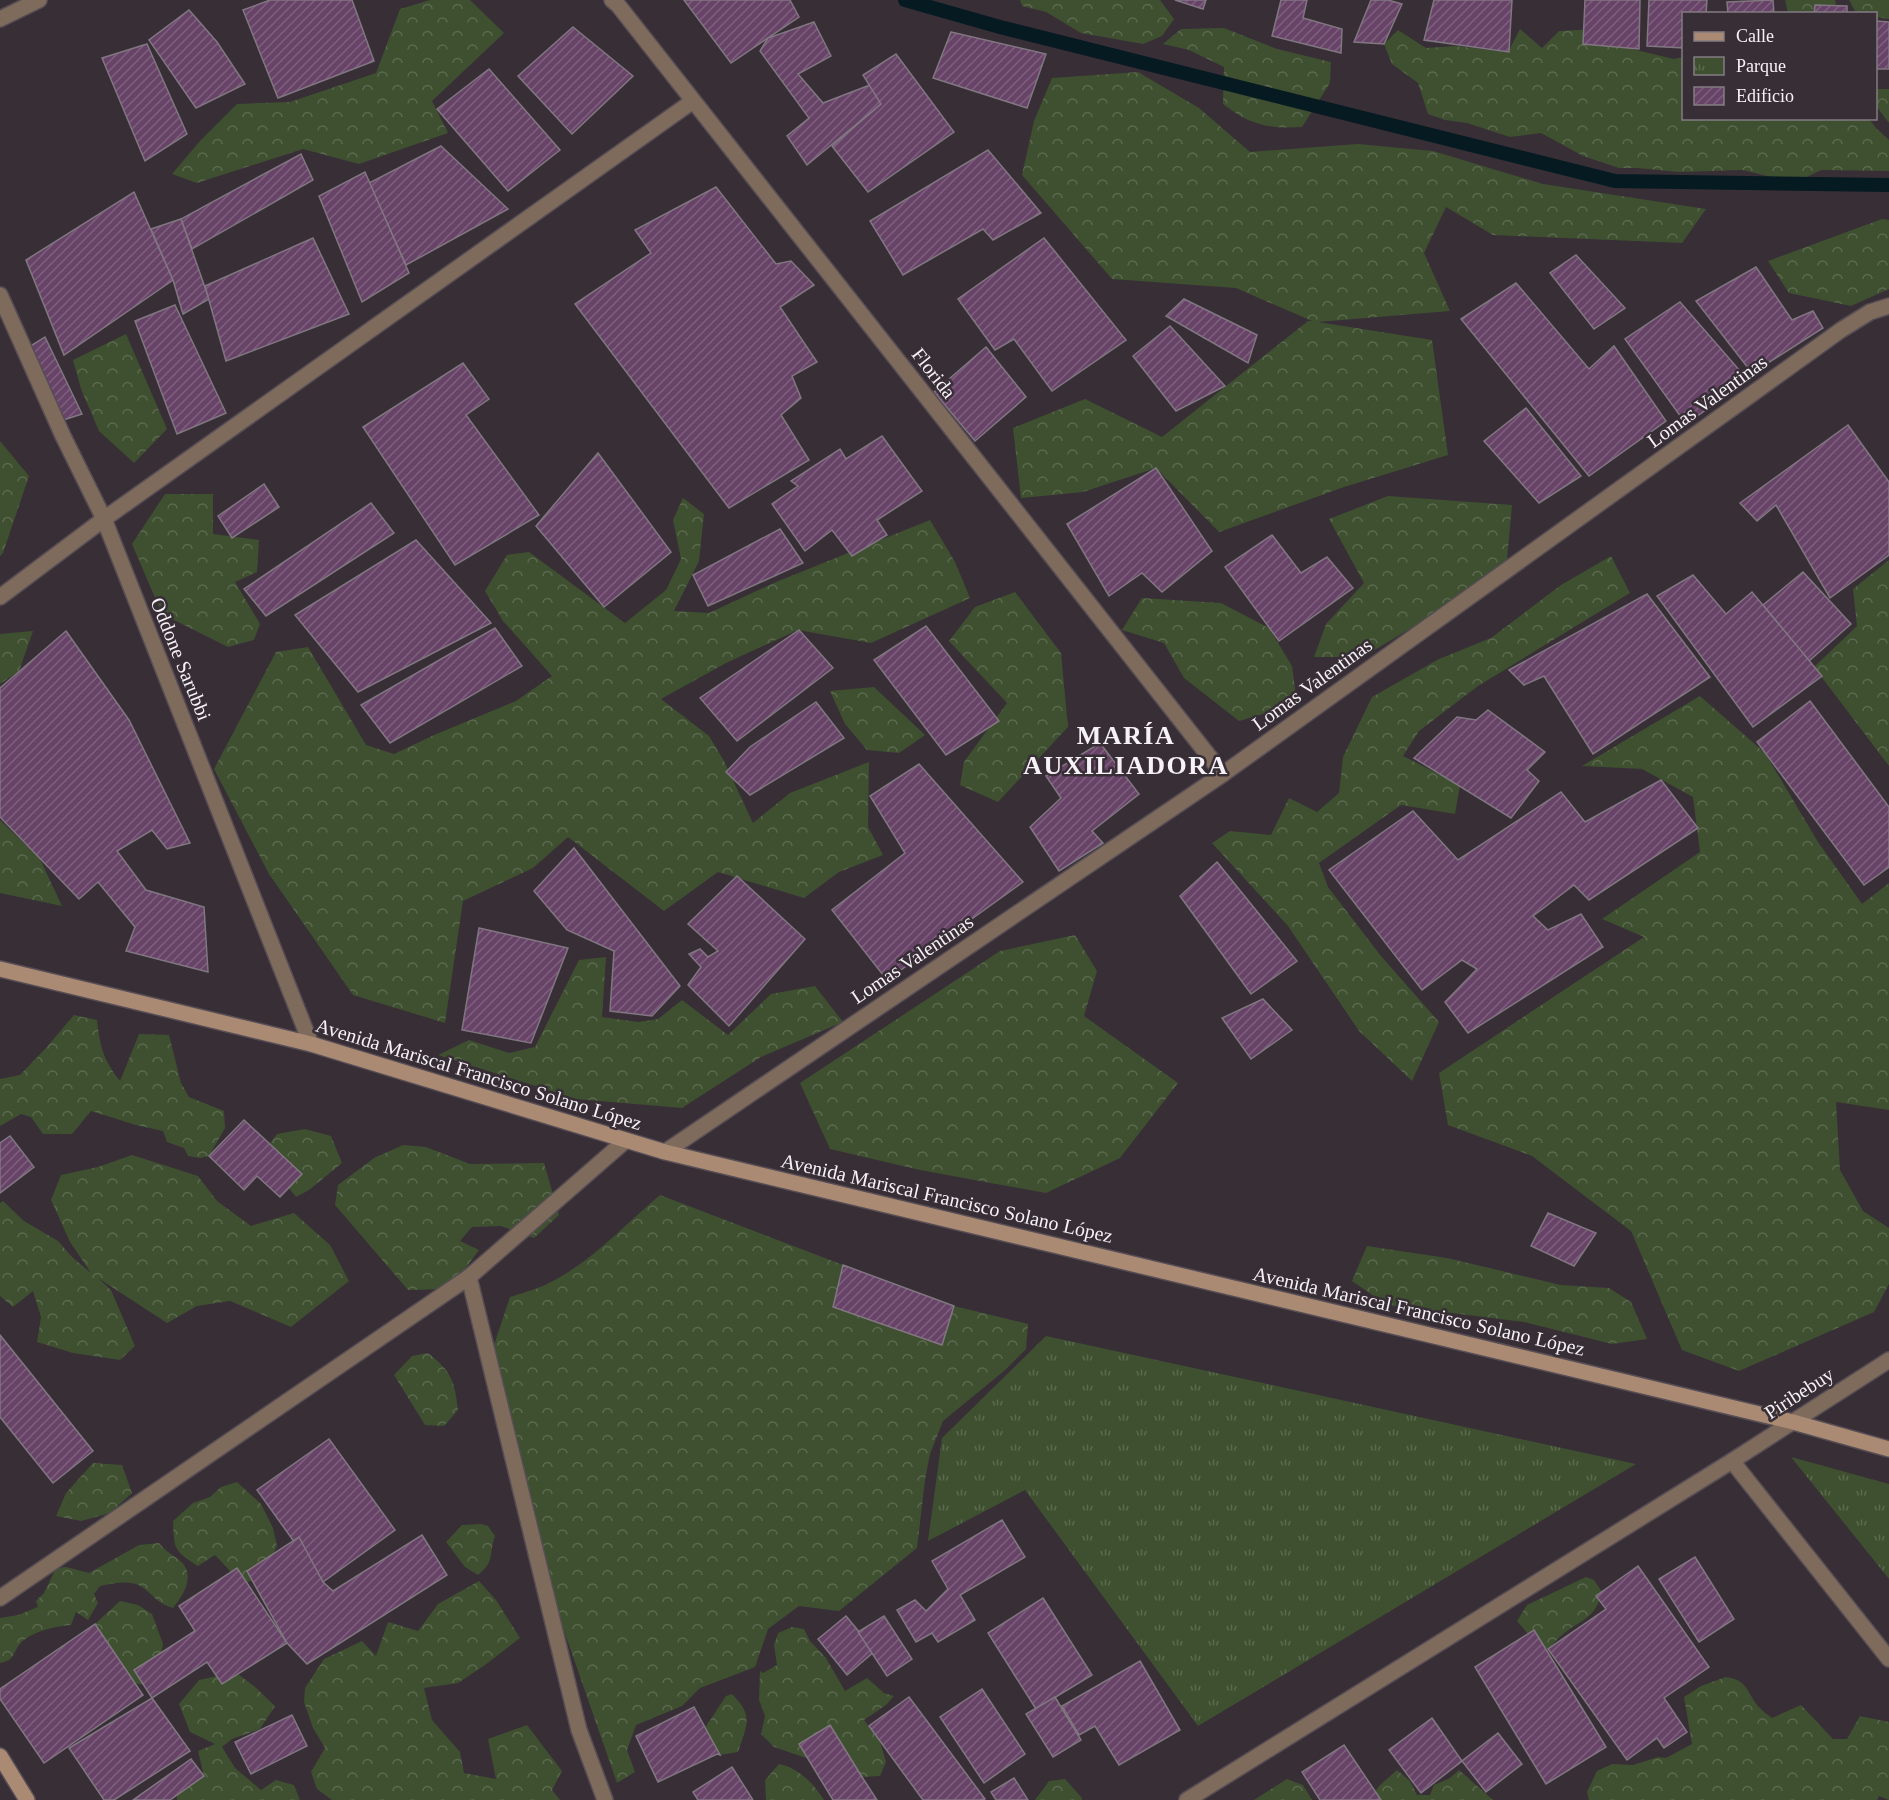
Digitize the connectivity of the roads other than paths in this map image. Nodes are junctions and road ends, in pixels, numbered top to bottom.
1 (39, 0) edge
2 (612, 0) edge
3 (0, 19) edge
4 (693, 101) junction
5 (0, 295) edge
6 (1889, 306) edge
7 (104, 519) junction
8 (0, 597) edge
9 (1223, 774) junction
10 (0, 969) edge
11 (311, 1044) junction
12 (625, 1141) junction
13 (665, 1152) junction
14 (469, 1277) junction
15 (1889, 1360) edge
16 (1793, 1422) junction
17 (1889, 1449) edge
18 (1732, 1461) junction
19 (0, 1598) edge
20 (1889, 1659) edge
21 (0, 1756) edge
22 (27, 1800) edge
23 (605, 1800) edge
24 (1188, 1800) edge

1 - 3 street
2 - 4 street, Florida
4 - 7 street
4 - 9 street, Florida
5 - 7 street, Oddone Sarubbi
6 - 9 street, Lomas Valentinas
7 - 8 street
7 - 11 street, Oddone Sarubbi
9 - 13 street, Lomas Valentinas
10 - 11 street, Avenida Mariscal Francisco Solano López
11 - 12 street, Avenida Mariscal Francisco Solano López
12 - 13 street, Avenida Mariscal Francisco Solano López
12 - 14 street
13 - 16 street, Avenida Mariscal Francisco Solano López
14 - 19 street
14 - 23 street
15 - 16 street, Piribebuy
16 - 17 street, Avenida Mariscal Francisco Solano López
16 - 18 street, Piribebuy
18 - 20 street
18 - 24 street, Piribebuy
21 - 22 street

